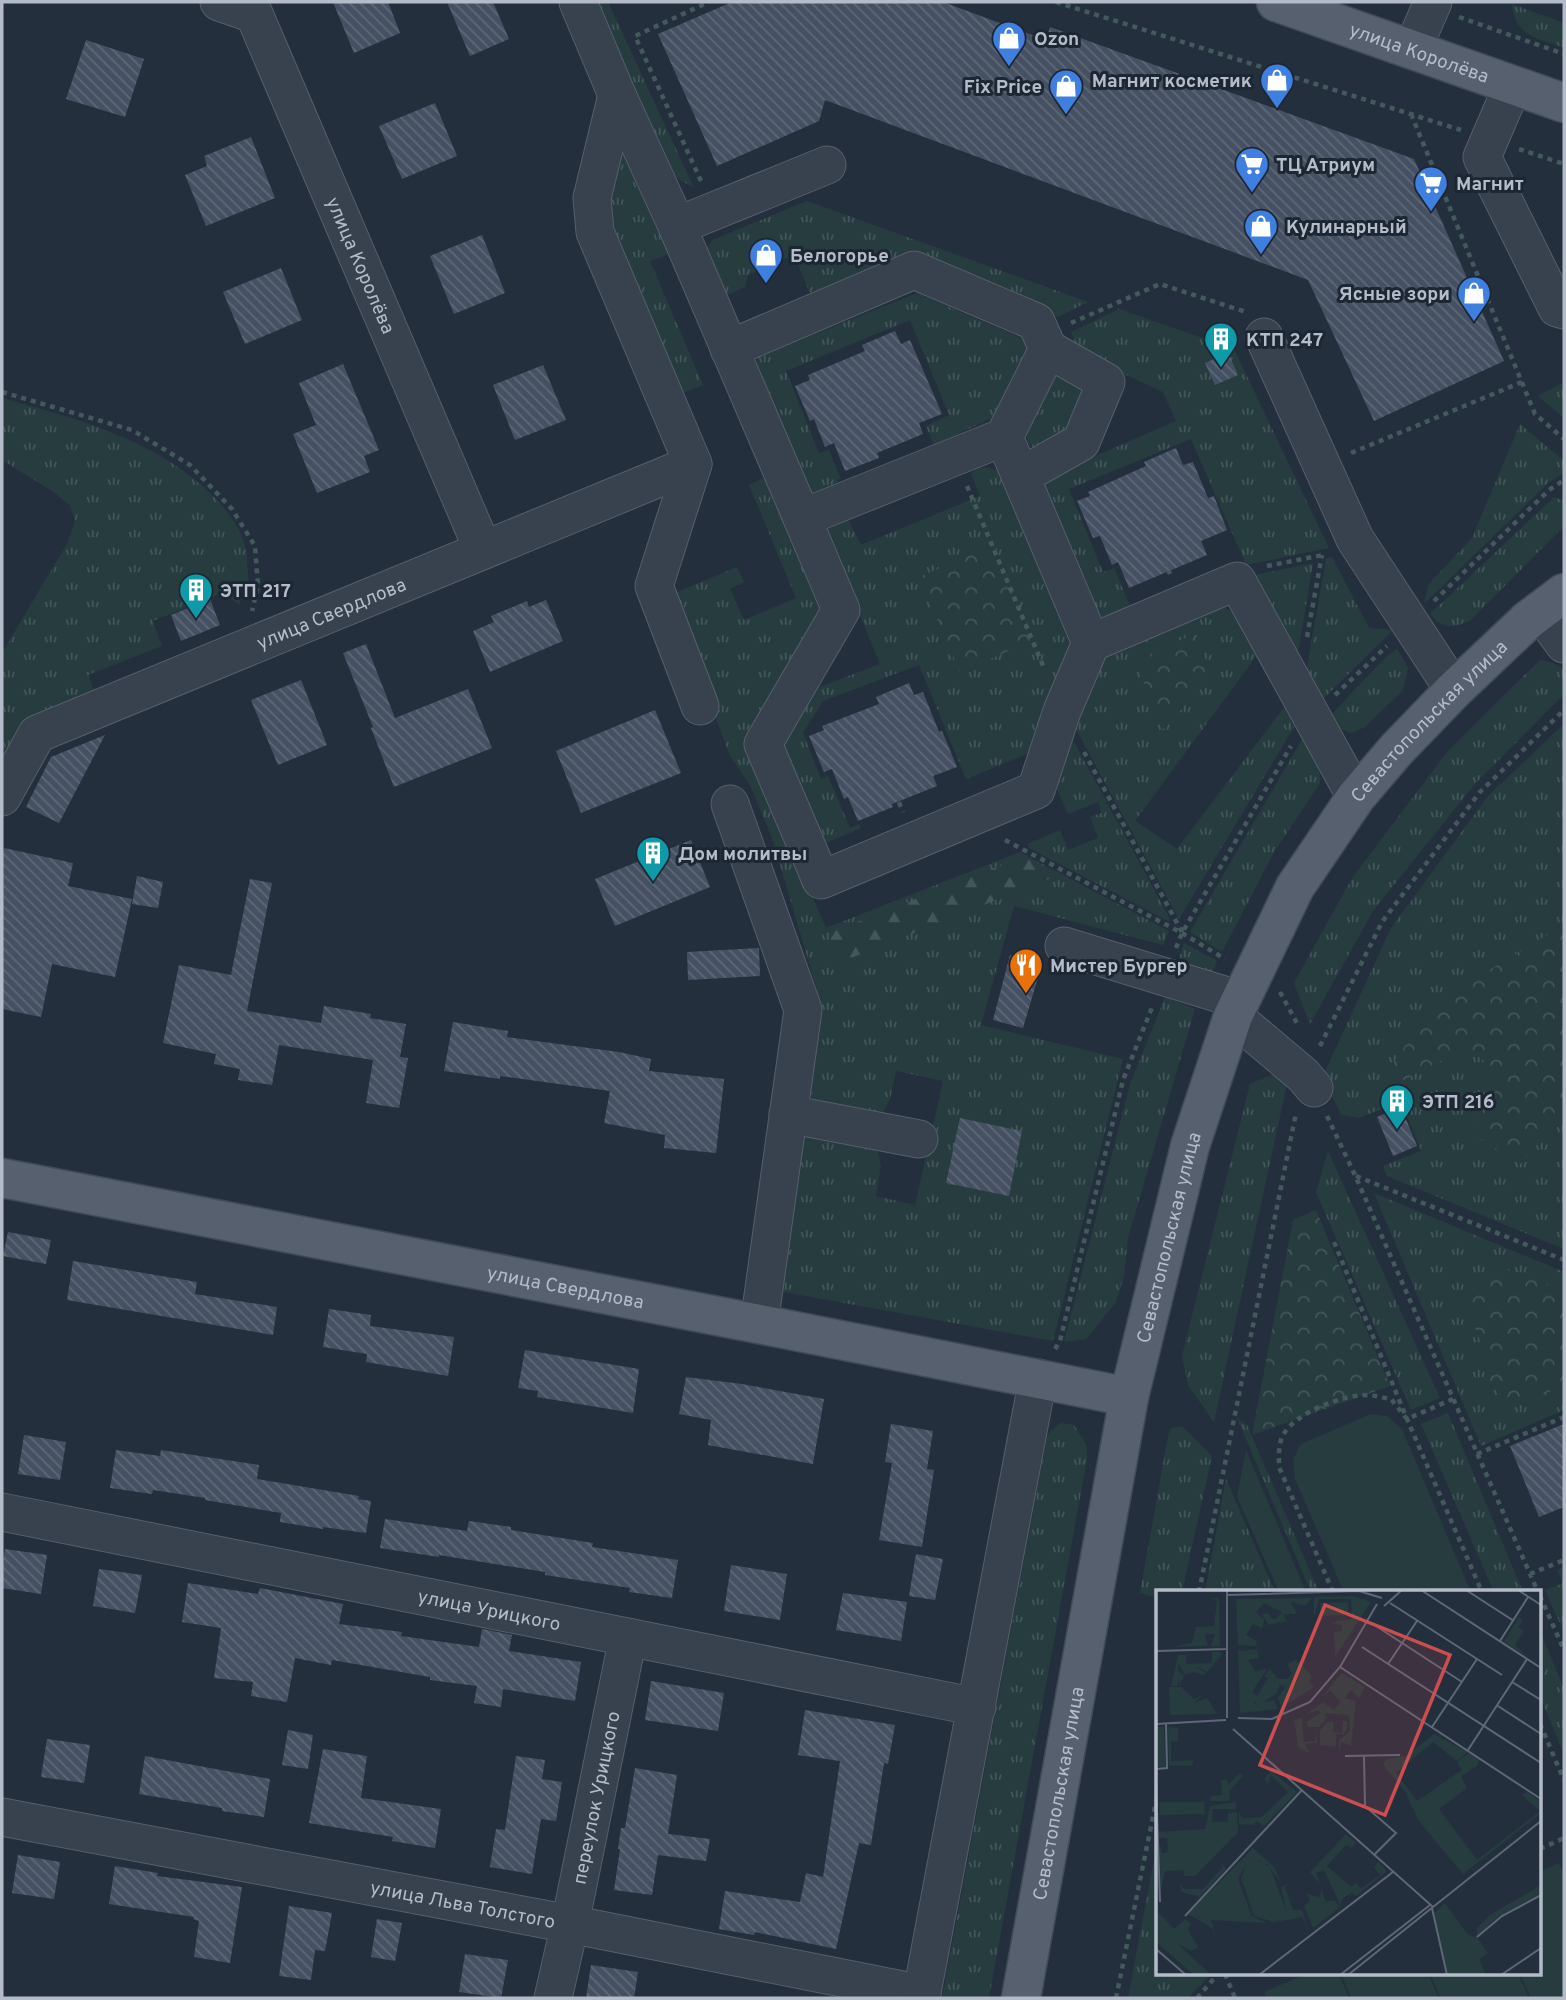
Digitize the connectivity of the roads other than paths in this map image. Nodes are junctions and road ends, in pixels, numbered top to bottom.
1 (219, 2) edge
2 (578, 2) edge
3 (1276, 2) edge
4 (1431, 4) edge
5 (1412, 50) junction
6 (1513, 85) junction
7 (617, 96) junction
8 (1564, 103) edge
9 (827, 165) dead end
10 (677, 226) junction
11 (1564, 310) edge
12 (1264, 337) road end
13 (1045, 342) junction
14 (729, 349) junction
15 (1003, 437) junction
16 (693, 464) junction
17 (1021, 476) junction
18 (802, 518) junction
19 (483, 550) junction
20 (1552, 602) edge
21 (1091, 643) junction
22 (1564, 644) edge
23 (1454, 690) junction
24 (700, 706) dead end
25 (2, 797) edge
26 (1356, 797) junction
27 (730, 804) dead end
28 (1064, 946) dead end
29 (1236, 1008) junction
30 (1309, 1082) road end
31 (788, 1114) junction
32 (919, 1139) dead end
33 (2, 1178) edge
34 (759, 1324) junction
35 (1038, 1378) junction
36 (1129, 1398) junction
37 (2, 1513) edge
38 (628, 1637) junction
39 (977, 1707) junction
40 (2, 1817) edge
41 (570, 1924) junction
42 (922, 1996) edge
43 (553, 1998) edge
44 (1021, 1998) edge

1 - 19 street, улица Королёва
2 - 7 street
3 - 5 main road, улица Королёва
4 - 5 street
5 - 6 main road, улица Королёва
6 - 8 main road, улица Королёва
6 - 11 street
7 - 10 street
7 - 16 street
9 - 10 street
10 - 14 street
12 - 23 street
13 - 14 street
13 - 15 street
13 - 17 street
14 - 18 street
15 - 17 street
15 - 18 street
16 - 19 street, улица Свердлова
16 - 24 street
17 - 21 street
18 - 21 street
19 - 25 street, улица Свердлова
20 - 22 street
20 - 23 main road, Севастопольская улица
21 - 26 street
23 - 26 main road, Севастопольская улица
26 - 29 main road, Севастопольская улица
27 - 31 street
28 - 29 street
29 - 30 street
29 - 36 main road, Севастопольская улица
31 - 32 street
31 - 34 street
33 - 34 main road, улица Свердлова
34 - 35 main road, улица Свердлова
35 - 36 main road, улица Свердлова
35 - 39 street
36 - 44 main road, Севастопольская улица
37 - 38 street, улица Урицкого
38 - 39 street, улица Урицкого
38 - 41 street, переулок Урицкого
39 - 42 street
40 - 41 street, улица Льва Толстого
41 - 42 street, улица Льва Толстого
41 - 43 street, переулок Урицкого

